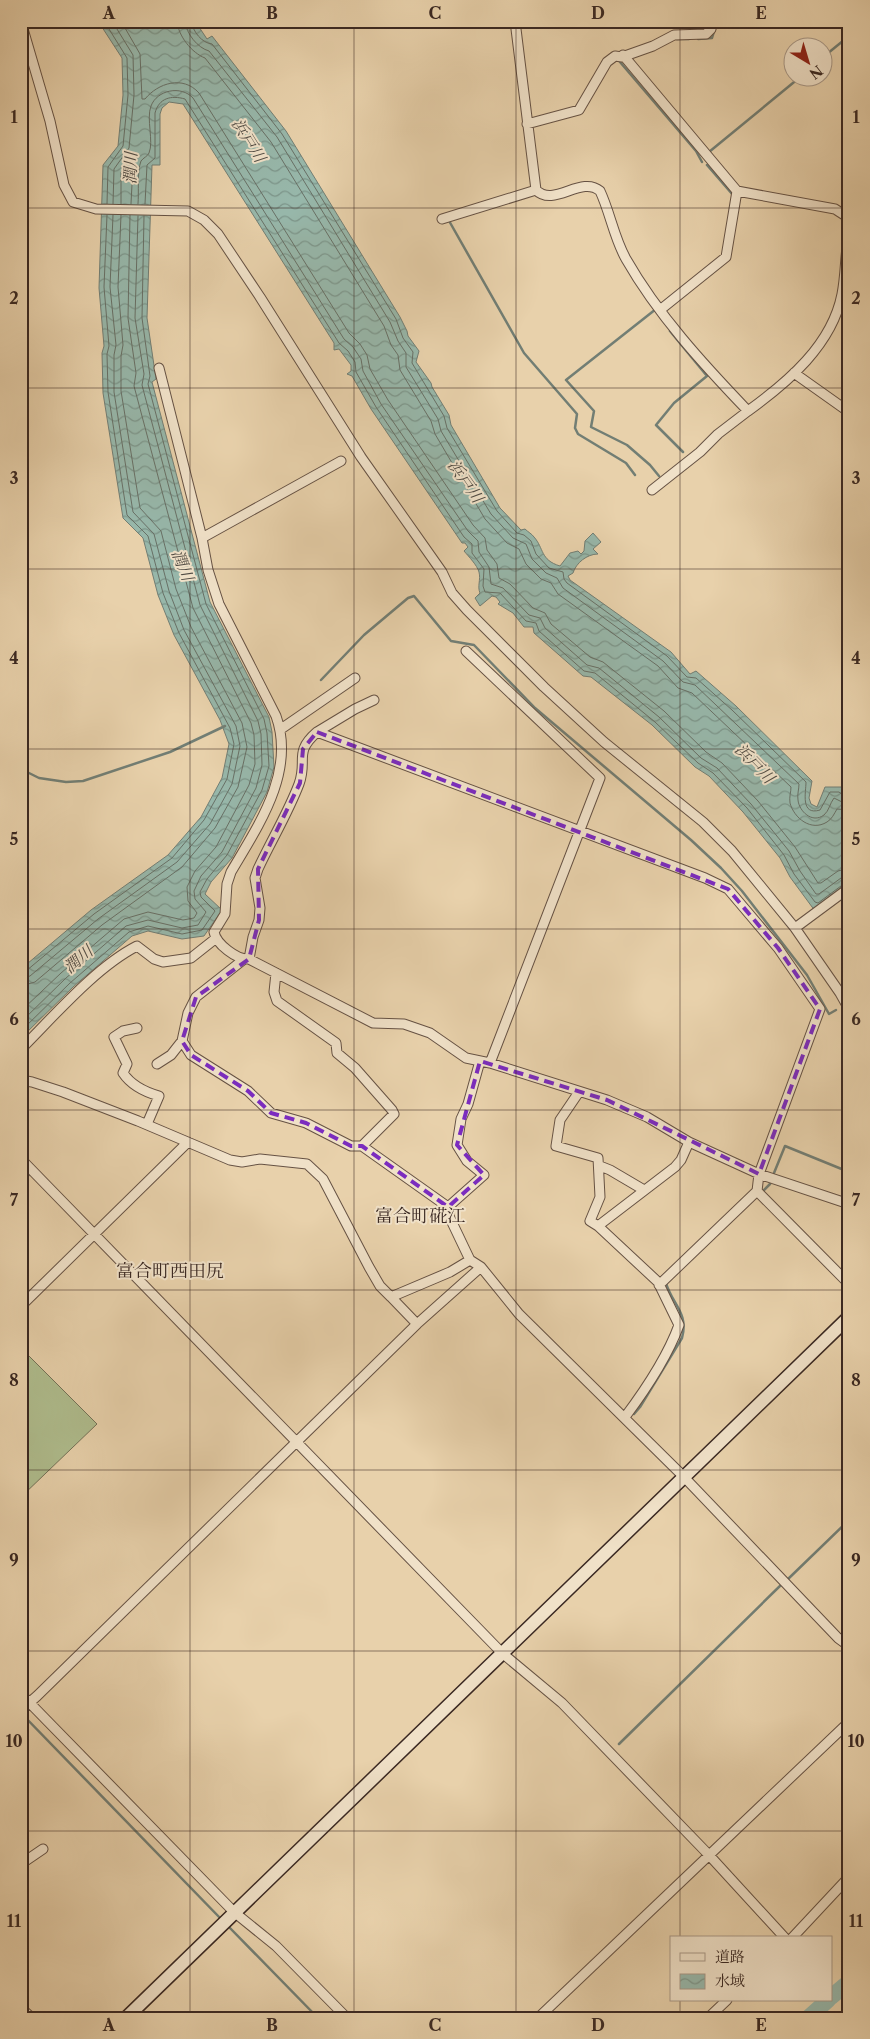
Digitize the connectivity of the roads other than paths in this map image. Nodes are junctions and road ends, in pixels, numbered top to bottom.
1 (514, 21) edge
2 (713, 21) edge
3 (21, 22) edge
4 (623, 55) junction
5 (527, 124) junction
6 (536, 190) junction
7 (737, 191) junction
8 (442, 218) dead end
9 (849, 218) edge
10 (849, 233) edge
11 (660, 310) junction
12 (159, 368) dead end
13 (794, 373) junction
14 (748, 411) junction
15 (849, 412) edge
16 (341, 461) dead end
17 (652, 490) dead end
18 (202, 538) junction
19 (466, 651) dead end
20 (355, 678) dead end
21 (374, 700) dead end
22 (281, 729) junction
23 (317, 732) junction
24 (580, 831) junction
25 (849, 888) edge
26 (795, 928) junction
27 (218, 941) junction
28 (244, 959) junction
29 (276, 973) junction
30 (849, 1009) edge
31 (137, 1028) dead end
32 (182, 1041) junction
33 (21, 1049) edge
34 (480, 1061) junction
35 (490, 1063) junction
36 (157, 1064) dead end
37 (21, 1080) edge
38 (579, 1092) junction
39 (147, 1124) junction
40 (188, 1142) junction
41 (689, 1142) junction
42 (362, 1146) junction
43 (23, 1161) edge
44 (600, 1166) junction
45 (759, 1174) junction
46 (644, 1190) junction
47 (758, 1191) junction
48 (849, 1204) edge
49 (448, 1207) junction
50 (598, 1226) junction
51 (95, 1235) junction
52 (470, 1260) junction
53 (481, 1267) junction
54 (849, 1284) edge
55 (659, 1285) junction
56 (391, 1297) junction
57 (21, 1306) edge
58 (849, 1317) edge
59 (417, 1324) junction
60 (625, 1417) junction
61 (297, 1443) junction
62 (684, 1477) junction
63 (849, 1646) edge
64 (502, 1653) junction
65 (21, 1694) edge
66 (26, 1706) edge
67 (849, 1722) edge
68 (43, 1849) dead end
69 (708, 1854) junction
70 (21, 1864) edge
71 (849, 1877) edge
72 (232, 1914) junction
73 (783, 1936) edge
74 (794, 1936) edge
75 (725, 2002) edge
76 (21, 2008) edge
77 (32, 2018) edge
78 (126, 2018) edge
79 (347, 2018) edge
80 (538, 2018) edge
81 (708, 2018) edge

1 - 5 street
2 - 4 street
3 - 26 street
4 - 5 street
4 - 7 street
5 - 6 street
6 - 8 street
6 - 11 street
7 - 9 street
7 - 11 street
10 - 13 street
11 - 14 street
12 - 18 street
13 - 14 street
13 - 15 street
14 - 17 street
16 - 18 street
18 - 22 street
19 - 24 street
20 - 22 street
21 - 23 street
22 - 27 street
23 - 24 street
23 - 28 street
24 - 35 street
24 - 45 street
25 - 26 street
26 - 30 street
27 - 28 street
27 - 33 street
28 - 29 street
28 - 32 street
29 - 34 street
29 - 42 street
31 - 39 street
32 - 36 street
32 - 42 street
34 - 35 street
34 - 49 street
35 - 38 street
37 - 39 street
38 - 41 street
38 - 44 street
39 - 40 street
40 - 51 street
40 - 56 street
41 - 45 street
41 - 46 street
42 - 49 street
43 - 51 street
44 - 46 street
44 - 50 street
45 - 47 street
45 - 48 street
46 - 50 street
47 - 54 street
47 - 55 street
49 - 52 street
50 - 55 street
51 - 57 street
51 - 61 street
52 - 53 street
52 - 56 street
53 - 59 street
53 - 60 street
55 - 60 street
56 - 59 street
58 - 62 street
59 - 61 street
60 - 62 street
61 - 64 street
61 - 66 street
62 - 63 street
62 - 64 street
64 - 69 street
64 - 72 street
65 - 66 street
66 - 72 street
67 - 69 street
68 - 70 street
69 - 73 street
69 - 80 street
71 - 74 street
72 - 78 street
72 - 79 street
75 - 81 street
76 - 77 street

